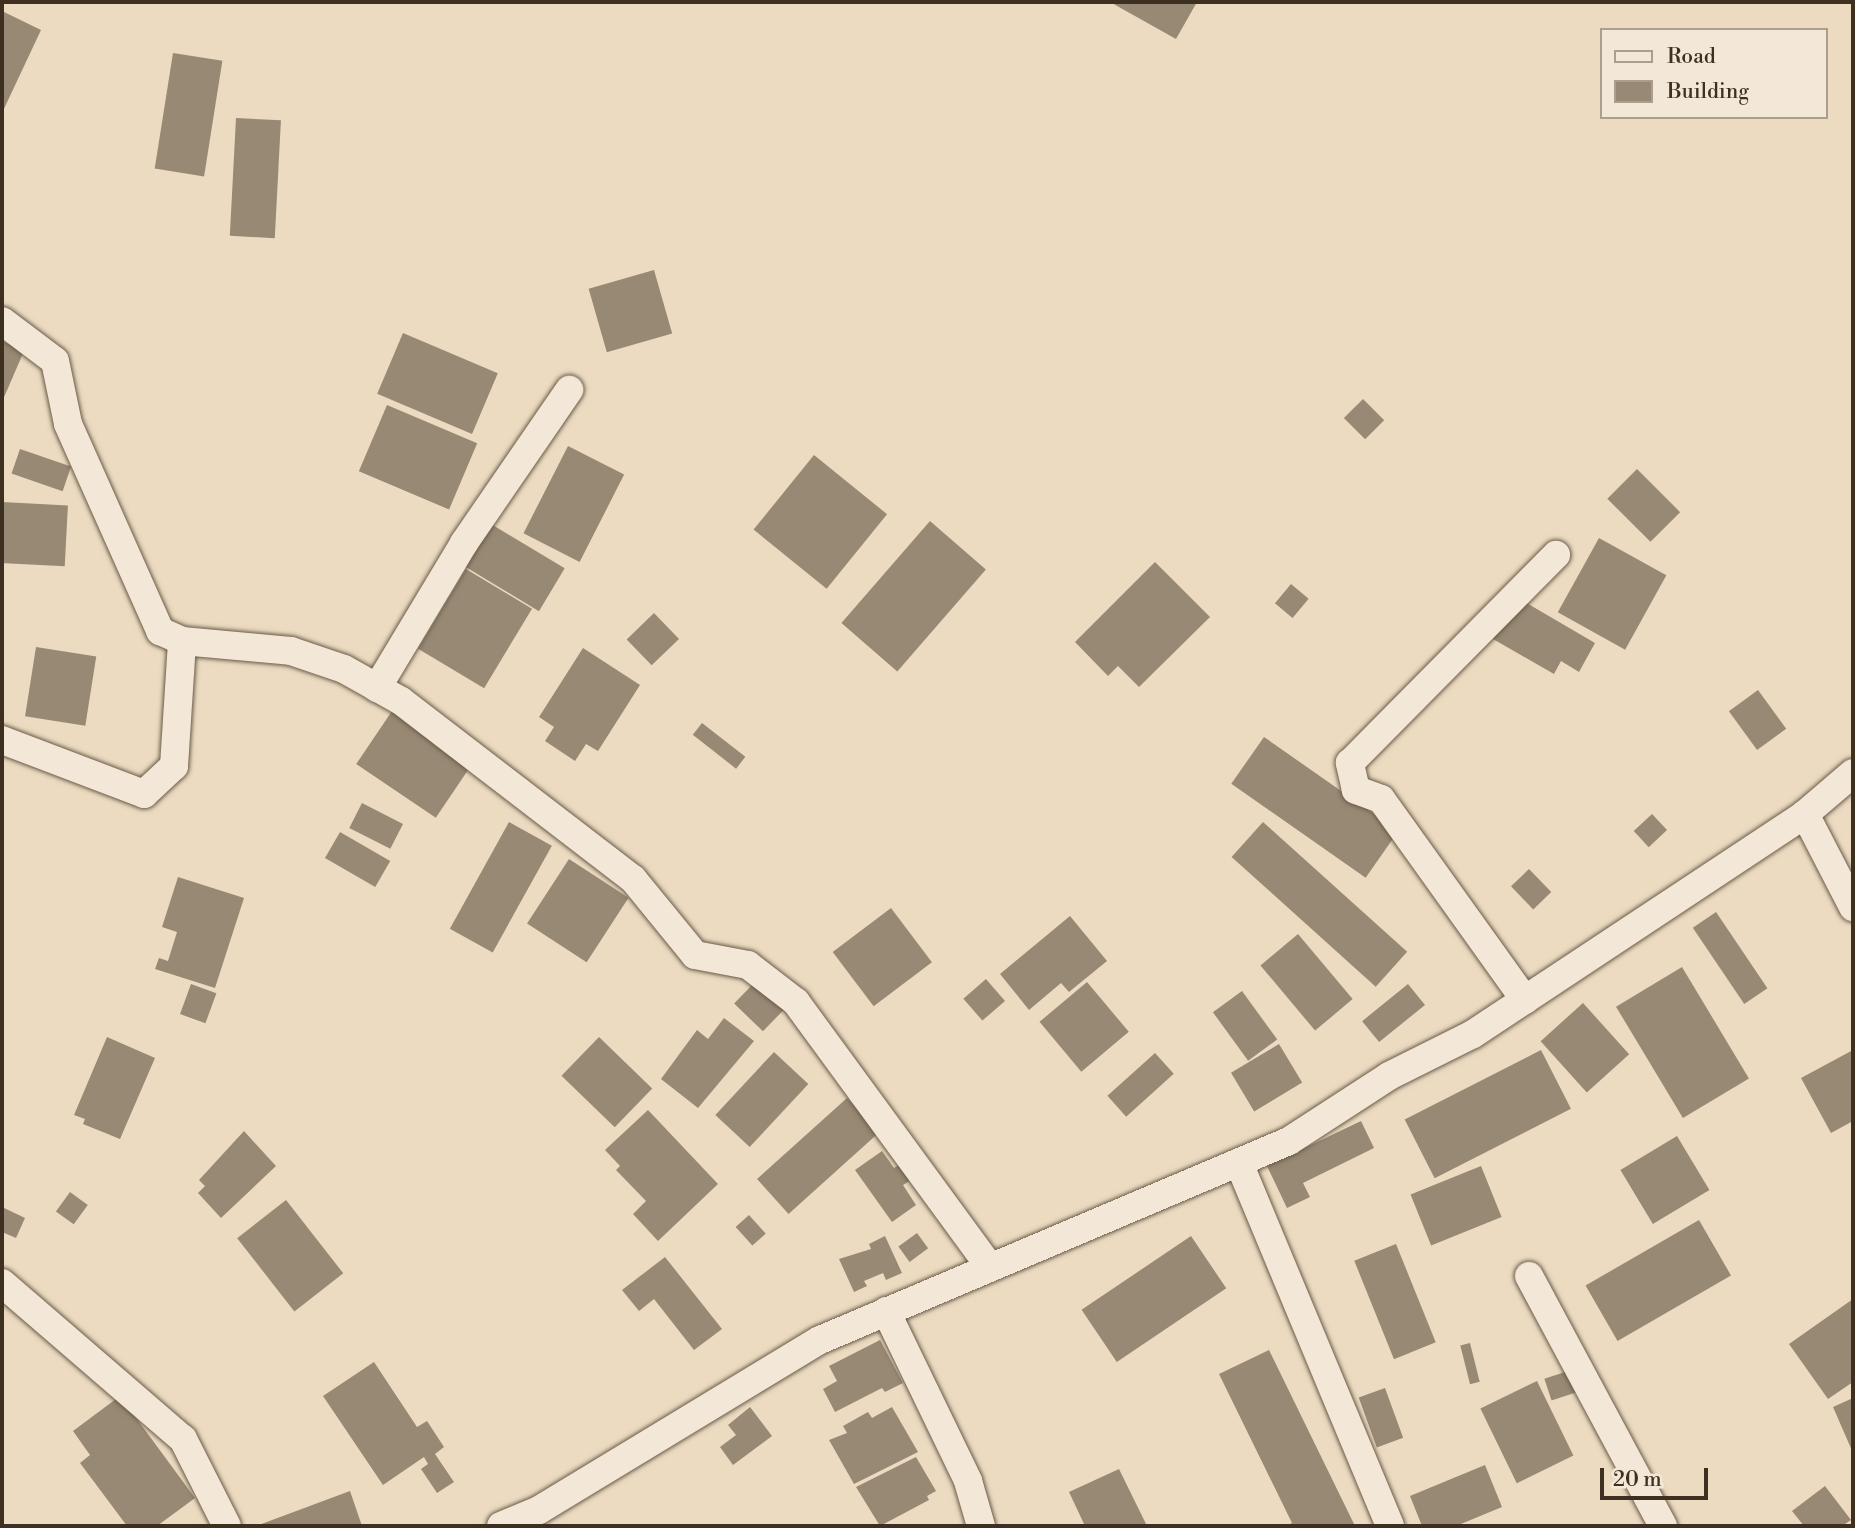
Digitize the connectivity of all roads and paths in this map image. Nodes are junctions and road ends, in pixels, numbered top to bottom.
1 (2, 321) edge
2 (569, 390) dead end
3 (1556, 555) dead end
4 (182, 641) junction
5 (377, 688) junction
6 (2, 740) edge
7 (1853, 773) edge
8 (1805, 814) junction
9 (1853, 907) edge
10 (1525, 1000) junction
11 (1239, 1163) junction
12 (989, 1266) junction
13 (1529, 1276) dead end
14 (2, 1283) edge
15 (887, 1311) junction
16 (226, 1526) edge
17 (501, 1526) edge
18 (981, 1526) edge
19 (1390, 1526) edge
20 (1664, 1526) edge

1 - 4 street
2 - 5 street
3 - 10 street
4 - 5 street
4 - 6 street
5 - 12 street
7 - 8 street
8 - 9 street
8 - 10 street
10 - 11 street
11 - 12 street
11 - 19 street
12 - 15 street
13 - 20 street
14 - 16 street
15 - 17 street
15 - 18 street

